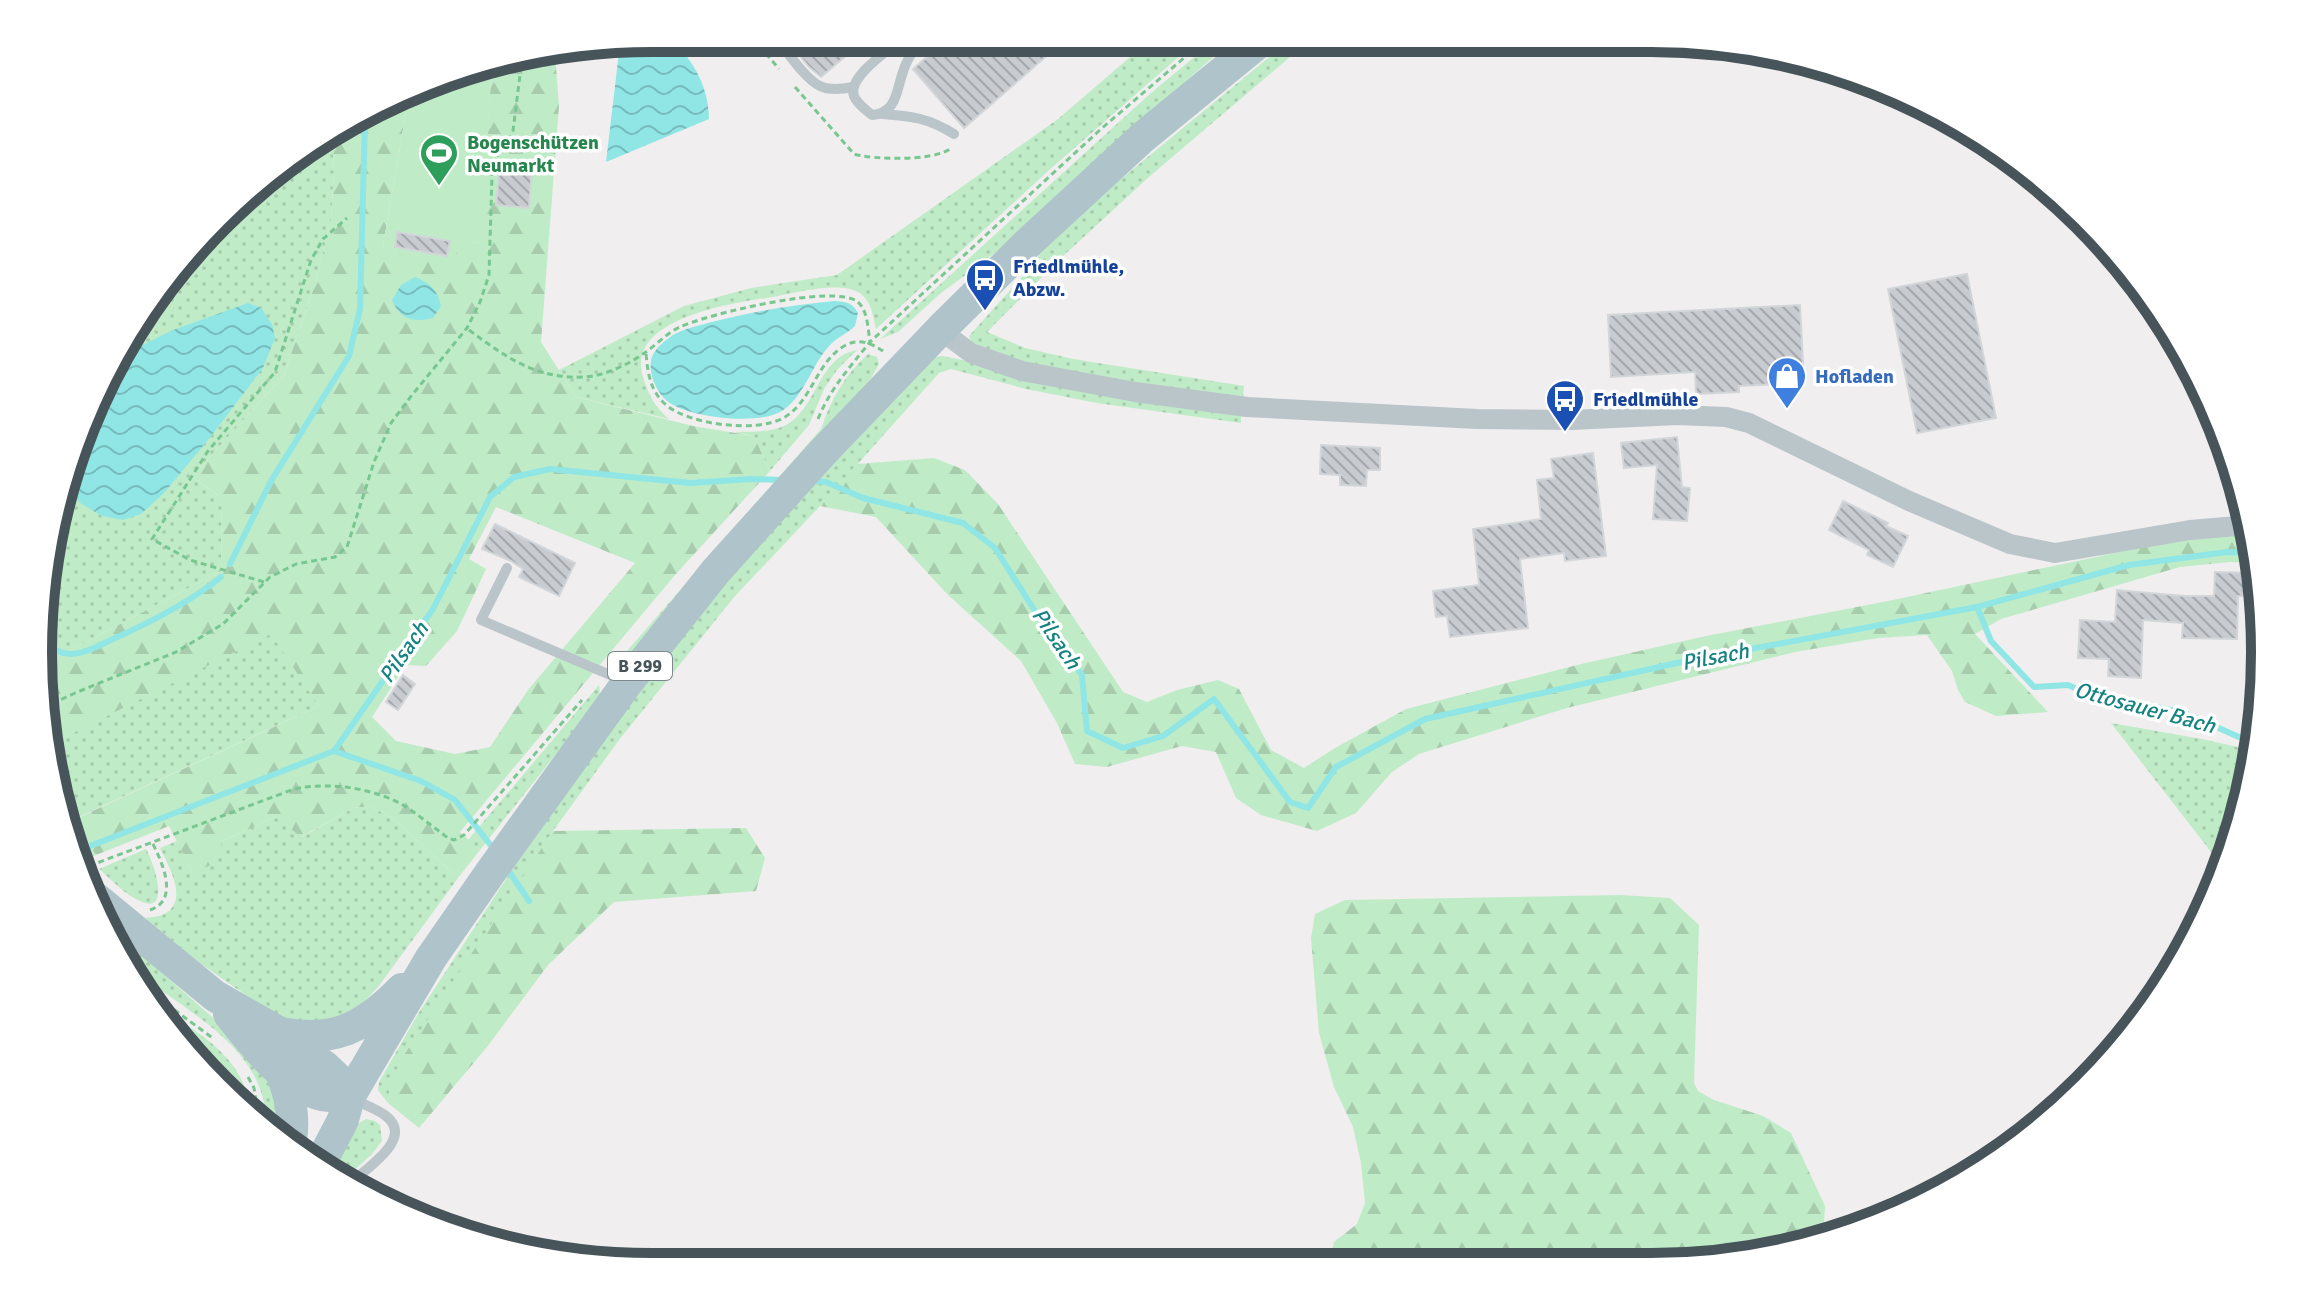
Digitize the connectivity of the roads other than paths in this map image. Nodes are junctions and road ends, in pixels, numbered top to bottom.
1 (788, 52) edge
2 (887, 52) edge
3 (913, 52) edge
4 (1247, 52) edge
5 (853, 87) junction
6 (882, 114) junction
7 (954, 134) road end
8 (940, 330) junction
9 (2237, 526) edge
10 (507, 568) dead end
11 (627, 683) junction
12 (101, 888) edge
13 (431, 958) junction
14 (215, 996) junction
15 (280, 1033) junction
16 (280, 1070) junction
17 (349, 1097) junction
18 (292, 1132) edge
19 (306, 1143) edge
20 (325, 1156) edge
21 (359, 1176) edge

1 - 5 lane
2 - 5 lane
3 - 6 lane
4 - 8 main road, B 299
5 - 6 lane
6 - 7 lane
8 - 9 street
8 - 11 main road, B 299
10 - 11 lane
11 - 13 main road, B 299
12 - 14 main road
13 - 15 main road
13 - 17 main road, B 299
14 - 15 main road
14 - 16 main road
15 - 17 main road
16 - 17 main road
16 - 18 main road
17 - 19 main road, B 299
17 - 20 main road, B 299
17 - 21 lane

